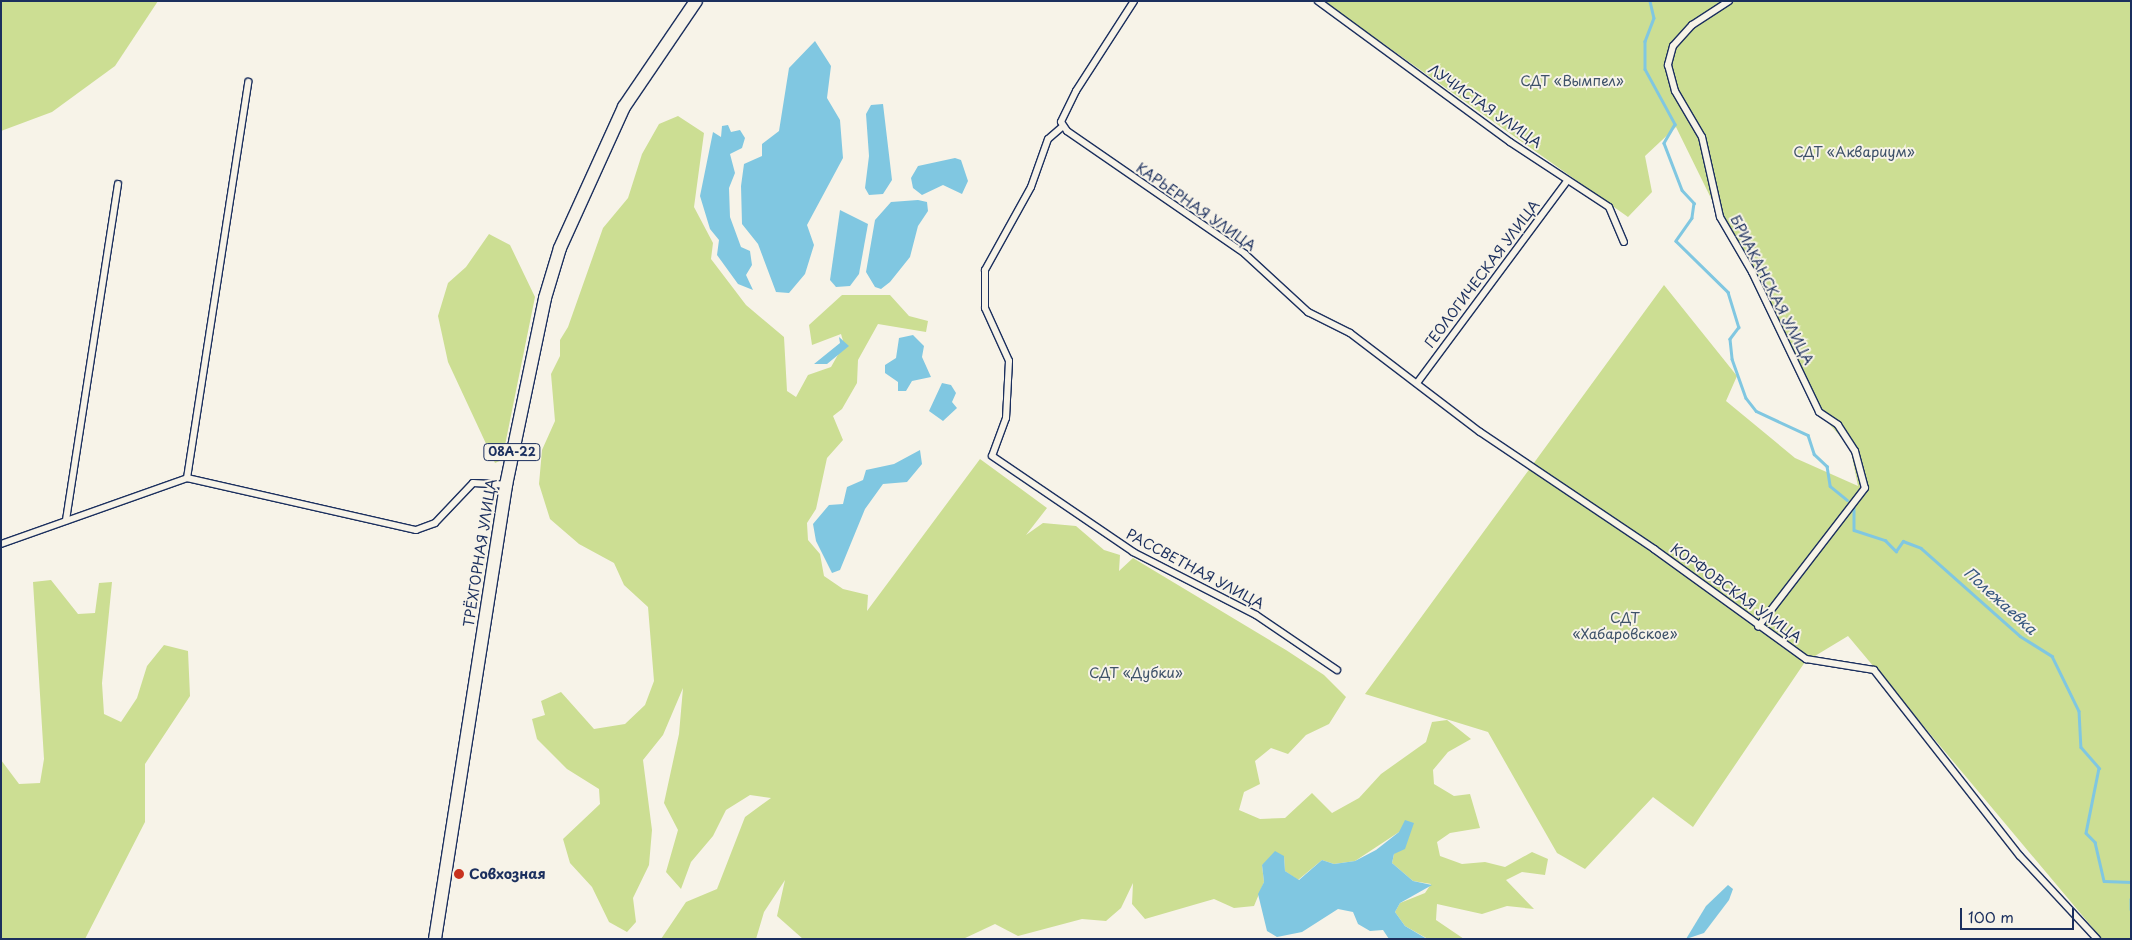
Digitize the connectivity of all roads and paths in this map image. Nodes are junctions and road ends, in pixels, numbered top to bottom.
1 (696, 1) edge
2 (1134, 1) edge
3 (1318, 1) edge
4 (1729, 1) edge
5 (248, 82) dead end
6 (1062, 127) junction
7 (1567, 181) junction
8 (118, 184) dead end
9 (1624, 242) dead end
10 (1417, 383) junction
11 (1504, 447) joint
12 (187, 478) junction
13 (506, 485) junction
14 (66, 520) junction
15 (1, 544) edge
16 (1758, 627) junction
17 (1336, 670) dead end
18 (435, 939) edge
19 (2097, 939) edge

1 - 13 highway, ТРЁХГОРНАЯ УЛИЦА / 08А-22
2 - 6 street
3 - 7 street, ЛУЧИСТАЯ УЛИЦА
4 - 16 street, БРИАКАНСКАЯ УЛИЦА
5 - 12 street
6 - 10 street, КАРЬЕРНАЯ УЛИЦА
6 - 17 street, РАССВЕТНАЯ УЛИЦА
7 - 9 street, ЛУЧИСТАЯ УЛИЦА
7 - 10 street, ГЕОЛОГИЧЕСКАЯ УЛИЦА
8 - 14 street
10 - 11 street, КАРЬЕРНАЯ УЛИЦА
11 - 16 street, КОРФОВСКАЯ УЛИЦА
12 - 13 street
12 - 14 street
13 - 18 highway, ТРЁХГОРНАЯ УЛИЦА / 08А-22
14 - 15 street
16 - 19 street, КОРФОВСКАЯ УЛИЦА

